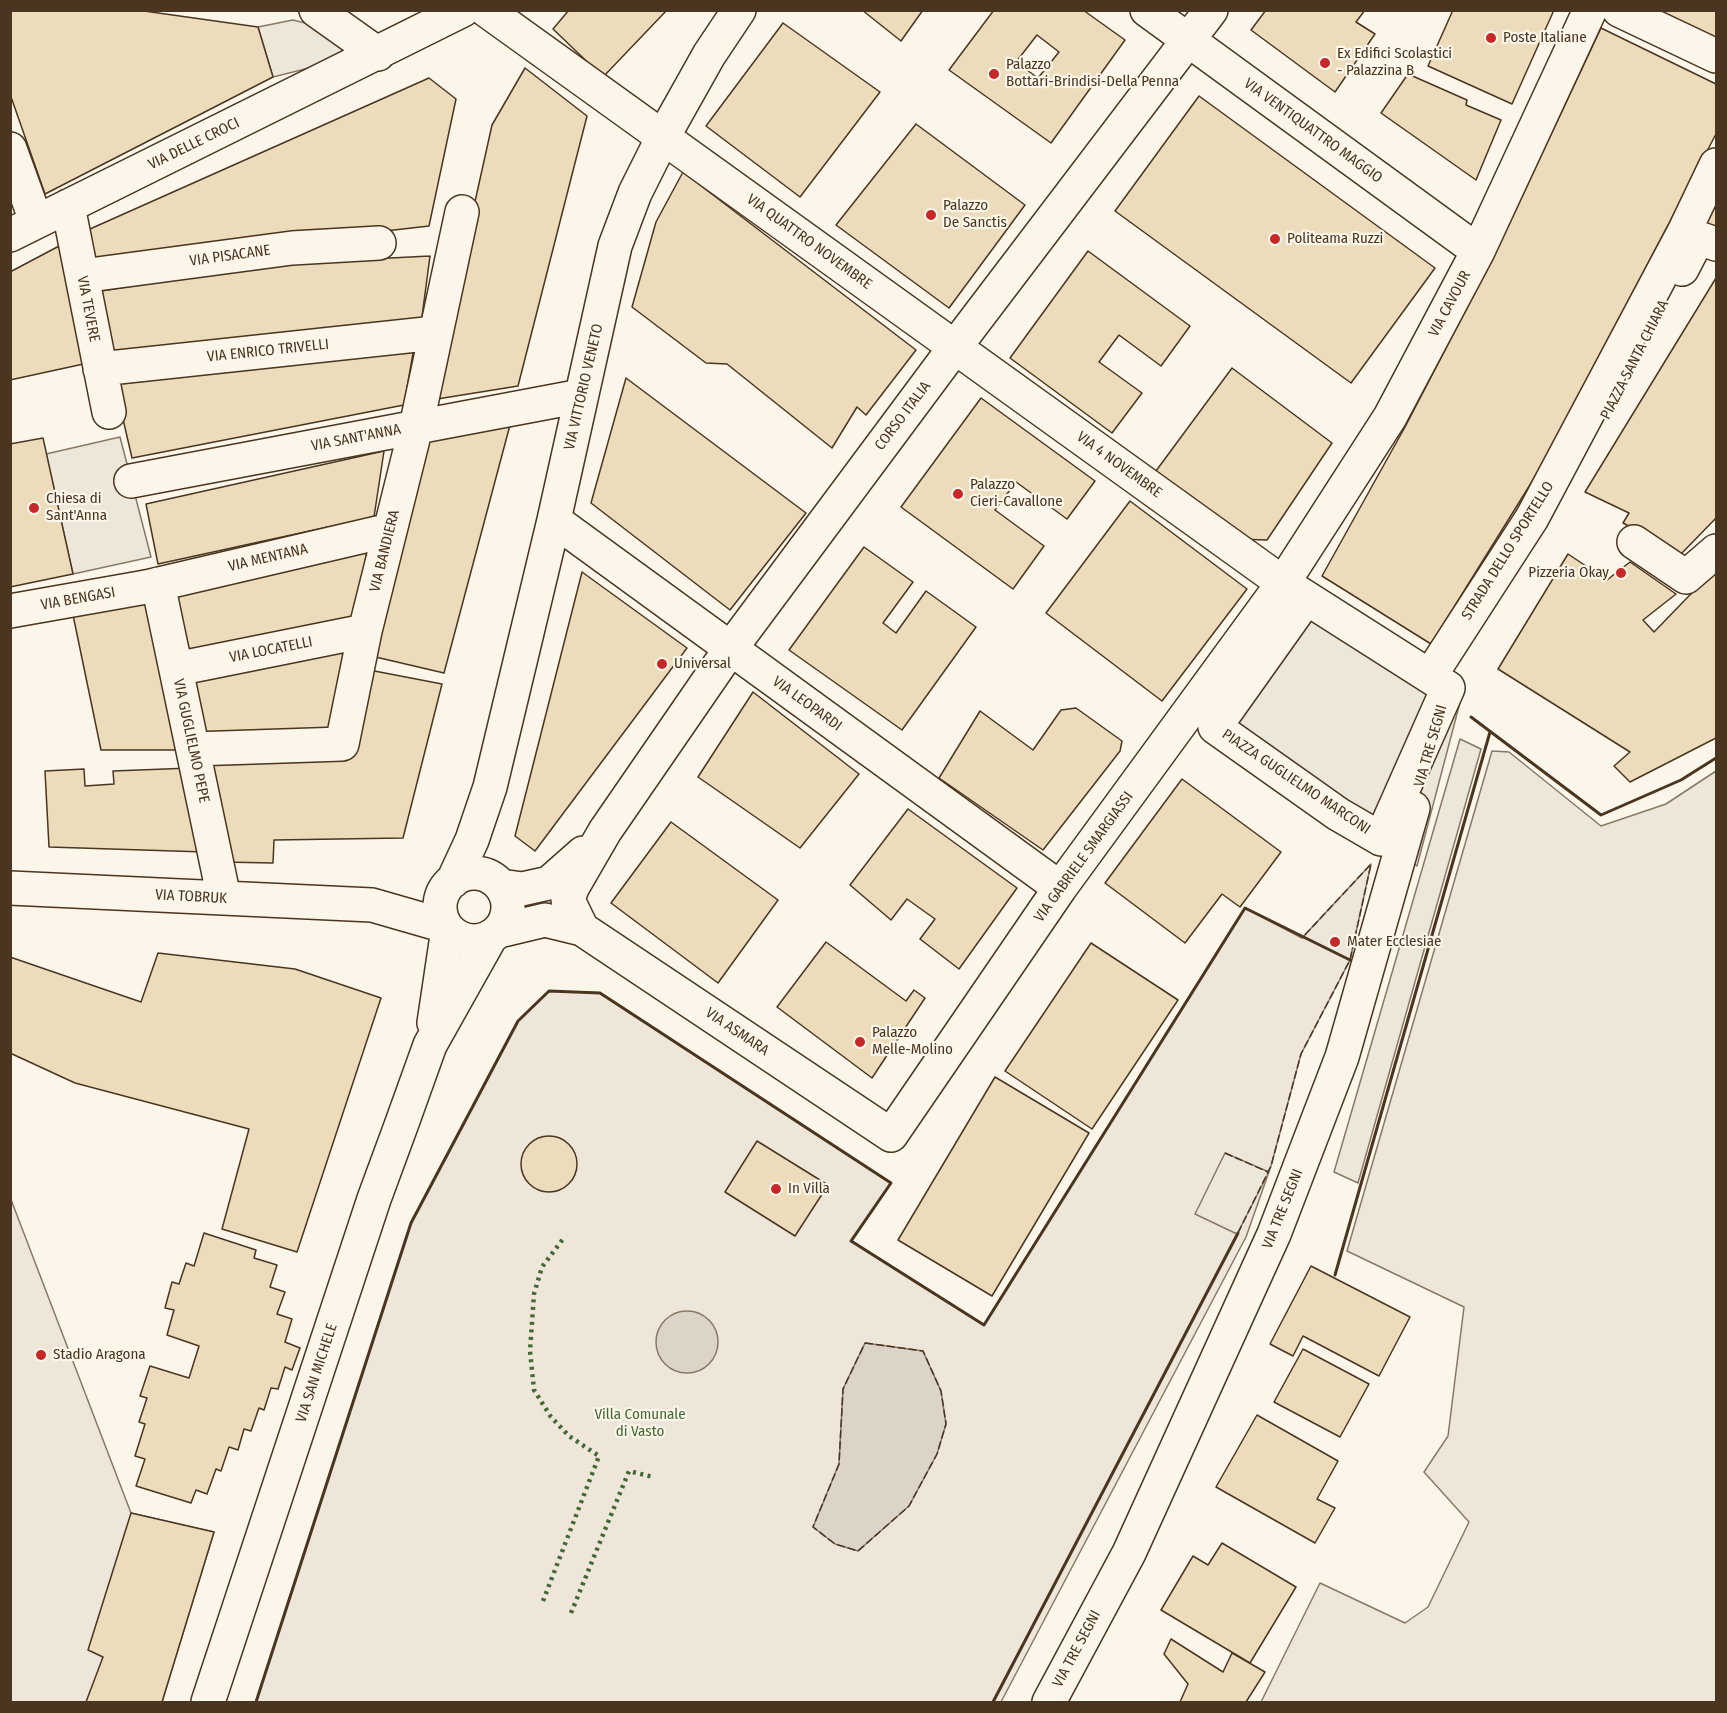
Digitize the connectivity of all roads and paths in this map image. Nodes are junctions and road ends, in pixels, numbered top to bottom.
1 (316, 10) edge
2 (463, 10) edge
3 (486, 10) edge
4 (739, 10) edge
5 (1147, 10) edge
6 (1211, 10) edge
7 (1590, 10) edge
8 (1618, 10) edge
9 (521, 20) edge
10 (1188, 41) junction
11 (378, 54) junction
12 (1716, 56) edge
13 (663, 137) junction
14 (10, 149) edge
15 (1716, 165) edge
16 (68, 206) junction
17 (462, 212) dead end
18 (23, 228) edge
19 (1699, 238) edge
20 (379, 243) dead end
21 (1478, 251) junction
22 (82, 276) junction
23 (435, 333) junction
24 (955, 347) junction
25 (100, 369) junction
26 (581, 396) junction
27 (109, 411) dead end
28 (416, 427) junction
29 (131, 481) dead end
30 (1564, 500) dead end
31 (554, 520) junction
32 (390, 530) junction
33 (1634, 542) dead end
34 (1716, 550) edge
35 (152, 586) junction
36 (1295, 591) junction
37 (10, 611) edge
38 (365, 631) junction
39 (731, 648) junction
40 (176, 669) junction
41 (1439, 682) junction
42 (193, 749) junction
43 (479, 840) junction
44 (573, 873) junction
45 (498, 883) junction
46 (450, 884) junction
47 (10, 888) edge
48 (1060, 888) junction
49 (224, 898) junction
50 (372, 905) junction
51 (447, 927) junction
52 (582, 929) junction
53 (495, 935) junction
54 (430, 1045) junction
55 (891, 1135) joint
56 (208, 1702) edge
57 (1049, 1702) edge

1 - 11 street
2 - 11 street, VIA DELLE CROCI
3 - 9 street, VIA QUATTRO NOVEMBRE
4 - 13 street, VIA VITTORIO VENETO
5 - 10 street, VIA VENTIQUATTRO MAGGIO
6 - 10 street, CORSO ITALIA
7 - 21 street, VIA CAVOUR
8 - 12 street
9 - 13 street, VIA QUATTRO NOVEMBRE
10 - 21 street, VIA VENTIQUATTRO MAGGIO
10 - 24 street, CORSO ITALIA
11 - 16 street, VIA DELLE CROCI
13 - 24 street, VIA QUATTRO NOVEMBRE
13 - 26 street, VIA VITTORIO VENETO
14 - 18 street
15 - 19 street
16 - 18 street, VIA DELLE CROCI
16 - 22 street, VIA TEVERE
17 - 23 street, VIA BANDIERA
19 - 30 street, PIAZZA SANTA CHIARA
19 - 41 street, STRADA DELLO SPORTELLO
20 - 22 street, VIA PISACANE
21 - 36 street, VIA CAVOUR
22 - 25 street, VIA TEVERE
23 - 25 street, VIA ENRICO TRIVELLI
23 - 28 street, VIA BANDIERA
24 - 36 street, VIA 4 NOVEMBRE
24 - 39 street, CORSO ITALIA
25 - 27 street, VIA TEVERE
26 - 28 street, VIA SANT'ANNA
26 - 31 street, VIA VITTORIO VENETO
28 - 29 street, VIA SANT'ANNA
28 - 32 street, VIA BANDIERA
31 - 39 street, VIA LEOPARDI
31 - 43 street, VIA VITTORIO VENETO
32 - 35 street, VIA MENTANA
32 - 38 street, VIA BANDIERA
33 - 34 street
35 - 37 street, VIA BENGASI
35 - 40 street, VIA GUGLIELMO PEPE
36 - 41 street
36 - 41 street, PIAZZA GUGLIELMO MARCONI
36 - 48 street, VIA GABRIELE SMARGIASSI
38 - 40 street, VIA LOCATELLI
38 - 42 street, VIA BANDIERA
39 - 44 street, CORSO ITALIA
39 - 48 street, VIA LEOPARDI
40 - 42 street, VIA GUGLIELMO PEPE
41 - 57 street, VIA TRE SEGNI
42 - 49 street, VIA GUGLIELMO PEPE
43 - 45 street
43 - 46 street, VIA VITTORIO VENETO
44 - 45 street, CORSO ITALIA
44 - 52 street
45 - 46 street
45 - 53 street
46 - 50 street
46 - 51 street
47 - 49 street, VIA TOBRUK
48 - 55 street, VIA GABRIELE SMARGIASSI
49 - 50 street, VIA TOBRUK
50 - 51 street
51 - 53 street
51 - 54 street, VIA SAN MICHELE
52 - 53 street
52 - 55 street, VIA ASMARA
53 - 54 street, VIA SAN MICHELE
54 - 56 street, VIA SAN MICHELE

